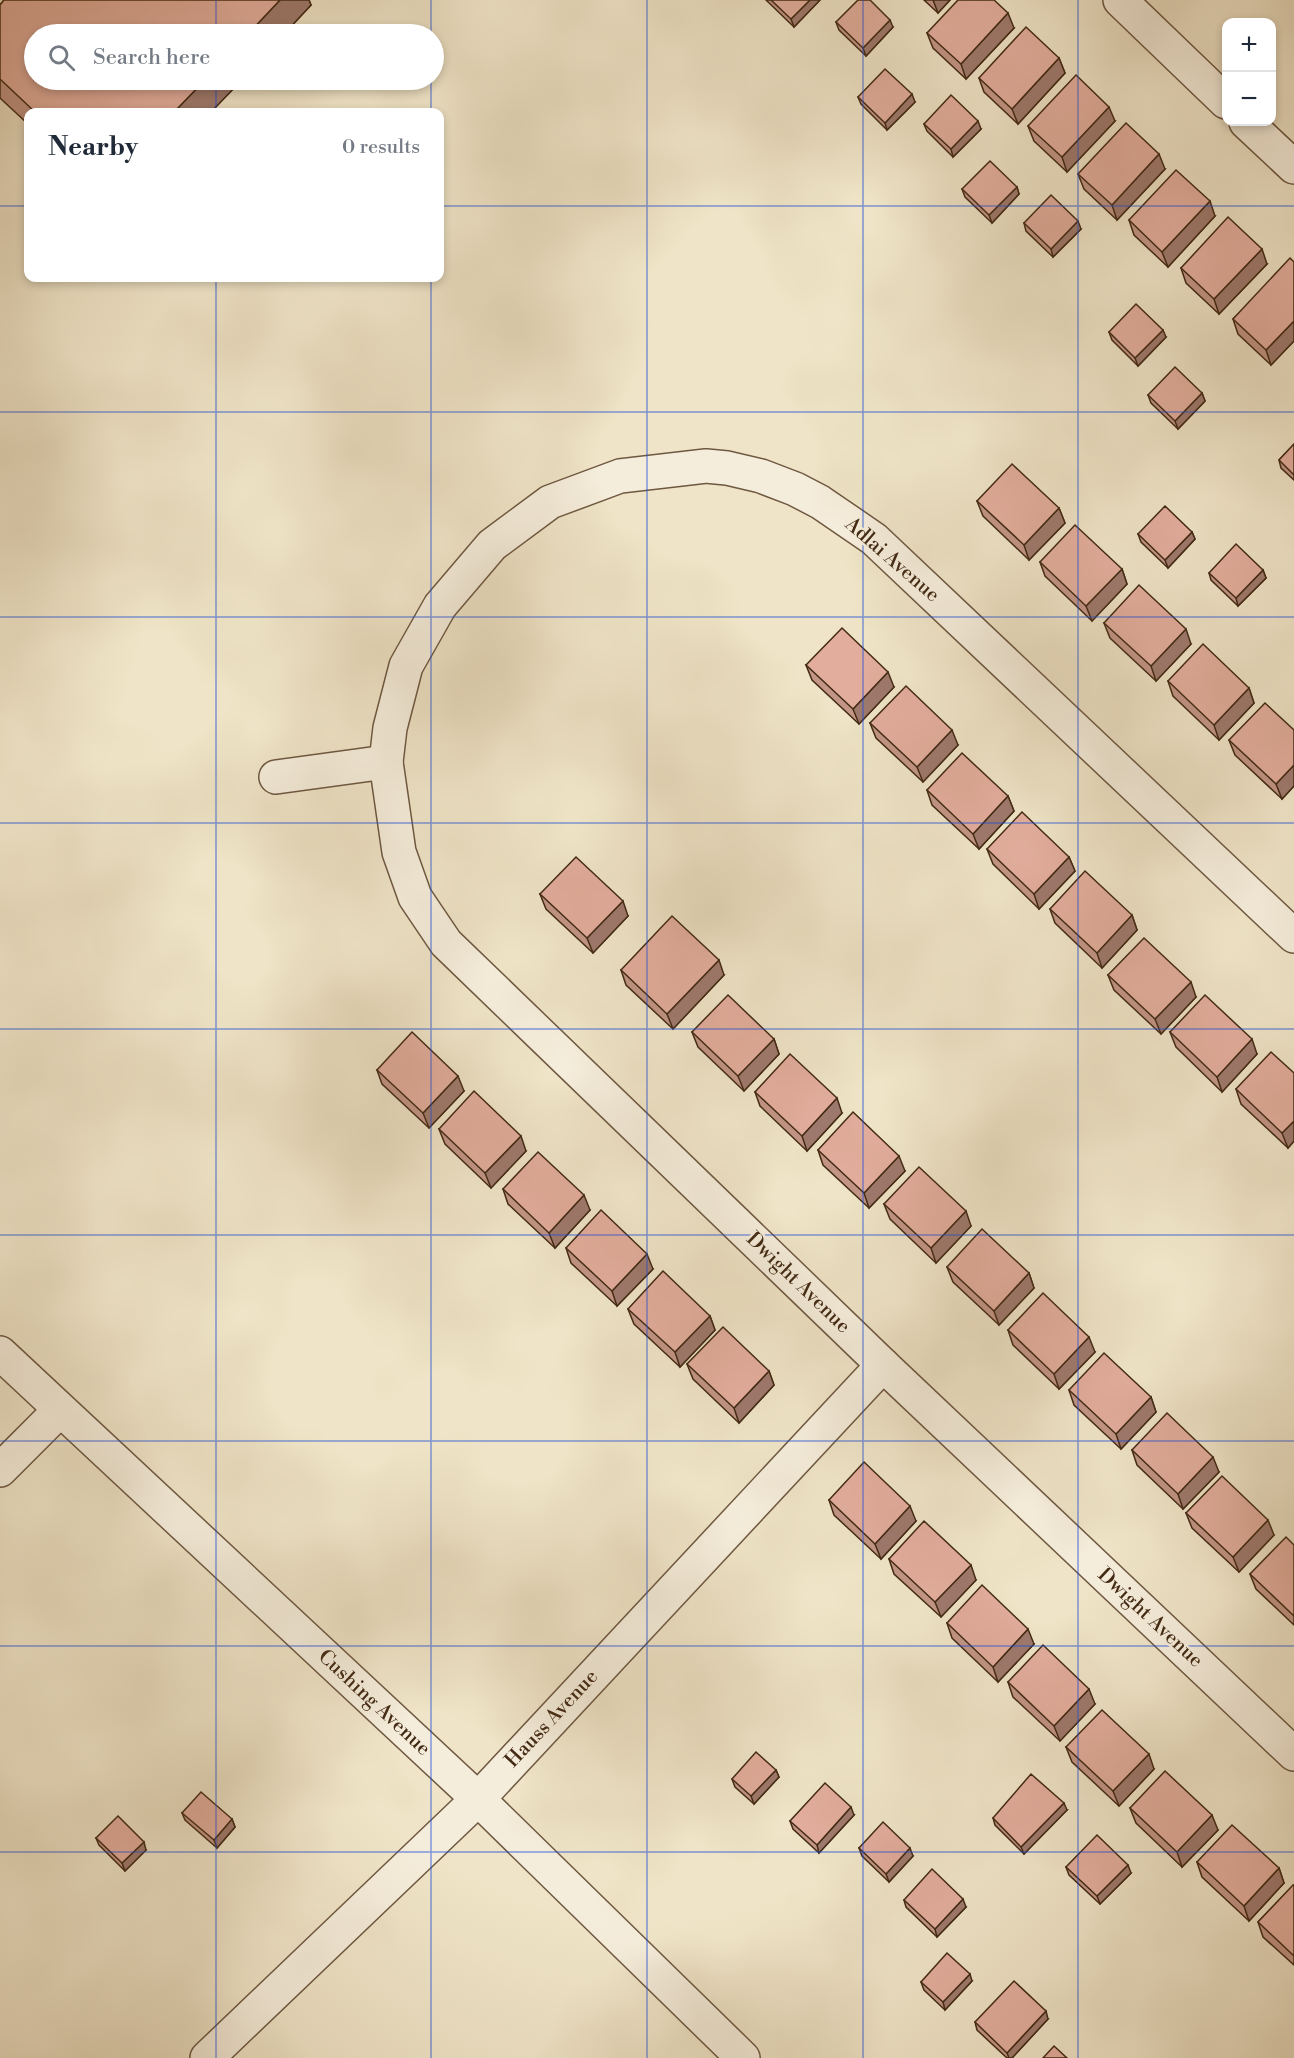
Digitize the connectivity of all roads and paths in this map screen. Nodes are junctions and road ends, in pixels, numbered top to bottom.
1 (1120, 0) edge
2 (1222, 97) edge
3 (1250, 126) edge
4 (1294, 167) edge
5 (386, 762) junction
6 (276, 777) dead end
7 (1291, 926) edge
8 (0, 1353) edge
9 (882, 1365) junction
10 (60, 1410) junction
11 (0, 1470) edge
12 (1294, 1754) edge
13 (478, 1799) junction
14 (207, 2058) edge
15 (743, 2058) edge

1 - 2 street
3 - 4 street
5 - 6 street
5 - 7 street, Adlai Avenue
5 - 9 street, Dwight Avenue
8 - 10 street, Cushing Avenue
9 - 12 street, Dwight Avenue
9 - 13 street, Hauss Avenue
10 - 11 street
10 - 13 street, Cushing Avenue
13 - 14 street, Hauss Avenue
13 - 15 street, Cushing Avenue

